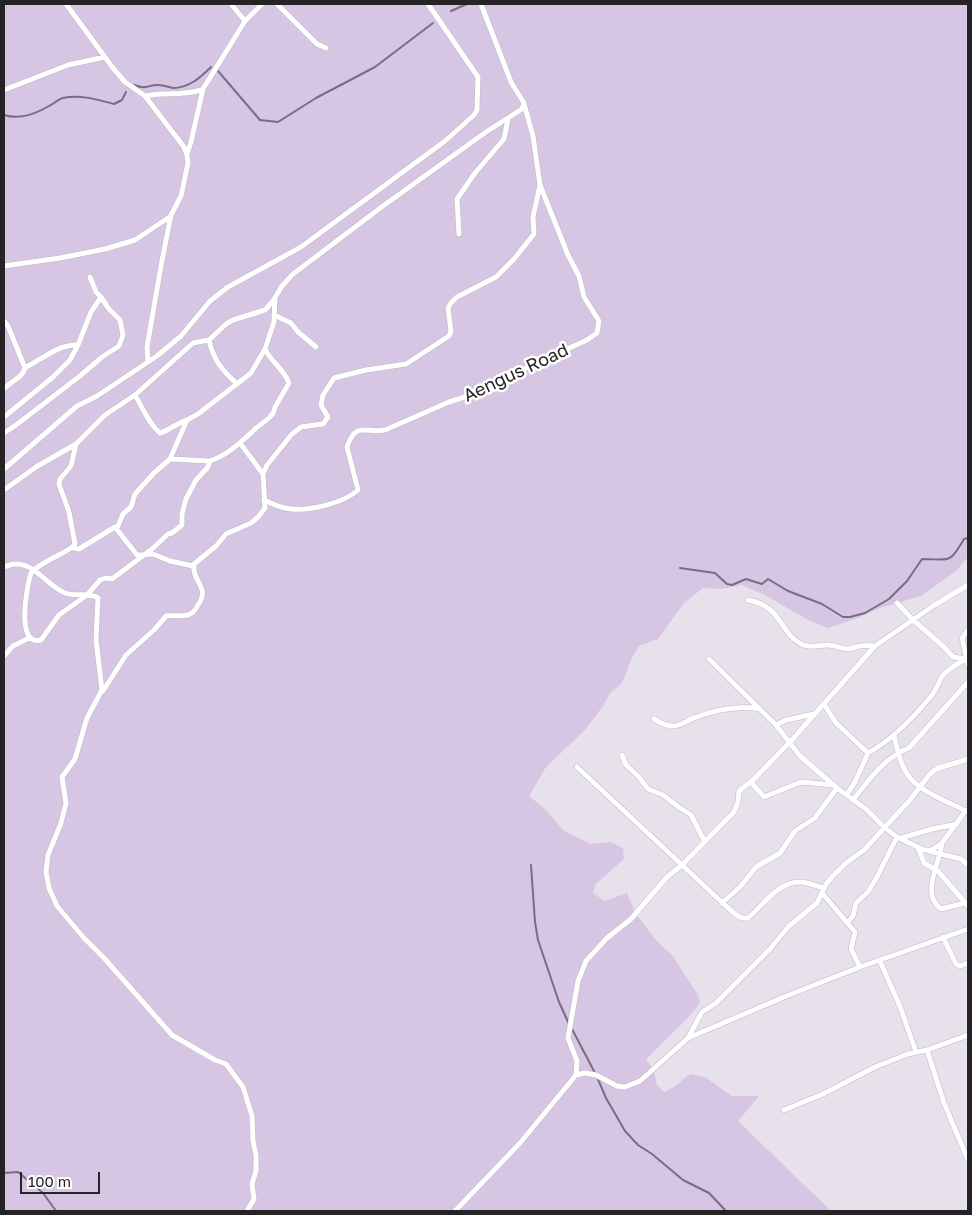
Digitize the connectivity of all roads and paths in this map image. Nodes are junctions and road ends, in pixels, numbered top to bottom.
1 (66, 4) edge
2 (231, 4) edge
3 (262, 4) edge
4 (277, 4) edge
5 (428, 4) edge
6 (481, 4) edge
7 (245, 21) junction
8 (326, 48) dead end
9 (105, 57) junction
10 (203, 89) junction
11 (4, 90) edge
12 (145, 96) junction
13 (524, 103) junction
14 (508, 119) junction
15 (187, 155) junction
16 (540, 186) junction
17 (171, 215) junction
18 (460, 234) dead end
19 (4, 266) edge
20 (90, 277) dead end
21 (101, 297) junction
22 (275, 299) junction
23 (274, 315) junction
24 (4, 321) edge
25 (209, 340) junction
26 (78, 345) junction
27 (316, 347) dead end
28 (265, 349) junction
29 (148, 362) junction
30 (25, 368) junction
31 (237, 384) junction
32 (4, 389) edge
33 (135, 395) junction
34 (4, 417) edge
35 (187, 420) junction
36 (4, 433) edge
37 (240, 443) junction
38 (76, 444) junction
39 (170, 460) junction
40 (210, 460) junction
41 (4, 469) edge
42 (263, 474) junction
43 (4, 490) edge
44 (264, 500) junction
45 (115, 528) junction
46 (73, 548) junction
47 (145, 555) junction
48 (193, 566) junction
49 (4, 567) edge
50 (33, 570) junction
51 (968, 585) edge
52 (87, 595) junction
53 (748, 600) dead end
54 (897, 603) dead end
55 (913, 620) junction
56 (968, 630) edge
57 (29, 638) junction
58 (875, 646) junction
59 (4, 656) edge
60 (709, 659) dead end
61 (967, 661) edge
62 (968, 682) edge
63 (98, 698) junction
64 (824, 704) junction
65 (760, 709) junction
66 (814, 714) junction
67 (654, 719) dead end
68 (776, 725) junction
69 (894, 734) junction
70 (790, 742) junction
71 (897, 752) junction
72 (868, 753) junction
73 (622, 755) dead end
74 (968, 759) edge
75 (577, 767) dead end
76 (750, 782) junction
77 (835, 787) junction
78 (919, 787) junction
79 (847, 794) junction
80 (854, 800) junction
81 (967, 810) edge
82 (957, 824) junction
83 (884, 827) junction
84 (899, 838) junction
85 (705, 842) junction
86 (942, 843) junction
87 (918, 847) junction
88 (929, 851) junction
89 (941, 854) junction
90 (682, 865) junction
91 (968, 865) edge
92 (936, 870) junction
93 (823, 891) junction
94 (722, 903) junction
95 (966, 905) edge
96 (848, 922) junction
97 (968, 929) edge
98 (943, 937) junction
99 (880, 961) junction
100 (968, 963) edge
101 (860, 967) junction
102 (968, 1035) edge
103 (688, 1038) junction
104 (927, 1050) junction
105 (916, 1052) junction
106 (576, 1075) junction
107 (784, 1110) dead end
108 (968, 1141) edge
109 (961, 1144) junction
110 (968, 1160) edge
111 (247, 1211) edge
112 (455, 1211) edge

1 - 9 street
2 - 7 street
3 - 7 street
4 - 8 street
5 - 29 street
6 - 13 street, Aengus Road
7 - 10 street
9 - 11 street
9 - 12 street
10 - 12 street
10 - 15 street
12 - 15 street
13 - 14 street
13 - 16 street, Aengus Road
14 - 18 street
14 - 22 street
15 - 17 street
16 - 42 street
16 - 44 street, Aengus Road
17 - 19 street
17 - 29 street
20 - 21 street
21 - 26 street
21 - 36 street
22 - 23 street
22 - 25 street
23 - 27 street
23 - 28 street
24 - 30 street
25 - 31 street
25 - 33 street
26 - 30 street
26 - 34 street
28 - 31 street
28 - 37 street
29 - 41 street
30 - 32 street
31 - 35 street
33 - 35 street
33 - 38 street
35 - 39 street
37 - 40 street
37 - 42 street
38 - 43 street
38 - 46 street
39 - 40 street
39 - 45 street
40 - 47 street
42 - 44 street
44 - 48 street
45 - 46 street
45 - 47 street
46 - 50 street
47 - 48 street
47 - 52 street
48 - 63 street
49 - 50 street
50 - 52 street
50 - 57 street
51 - 55 street
52 - 57 street
52 - 63 street
53 - 58 street
54 - 55 street
55 - 58 street
55 - 61 street
56 - 61 street
57 - 59 street
58 - 64 street
60 - 65 street
61 - 69 street
62 - 71 street
63 - 111 street
64 - 66 street
64 - 72 street
65 - 67 street
65 - 68 street
66 - 68 street
66 - 70 street
68 - 70 street
69 - 71 street
69 - 72 street
70 - 76 street
70 - 77 street
71 - 78 street
71 - 80 street
72 - 79 street
73 - 85 street
74 - 78 street
75 - 90 street
76 - 77 street
76 - 85 street
77 - 79 street
77 - 94 street
78 - 81 street
78 - 83 street
79 - 80 street
80 - 83 street
81 - 82 street
82 - 84 street
82 - 86 street
83 - 84 street
83 - 93 street
84 - 87 street
84 - 96 street
85 - 90 street
86 - 88 street
86 - 89 street
87 - 88 street
87 - 92 street
88 - 89 street
89 - 91 street
89 - 92 street
90 - 94 street
90 - 106 street
92 - 95 street
92 - 95 street
93 - 94 street
93 - 96 street
93 - 103 street
96 - 101 street
97 - 98 street
98 - 99 street
98 - 100 street
99 - 101 street
99 - 105 street
101 - 103 street
102 - 104 street
103 - 106 street
104 - 105 street
104 - 109 street
105 - 107 street
106 - 112 street
108 - 109 street
109 - 110 street

